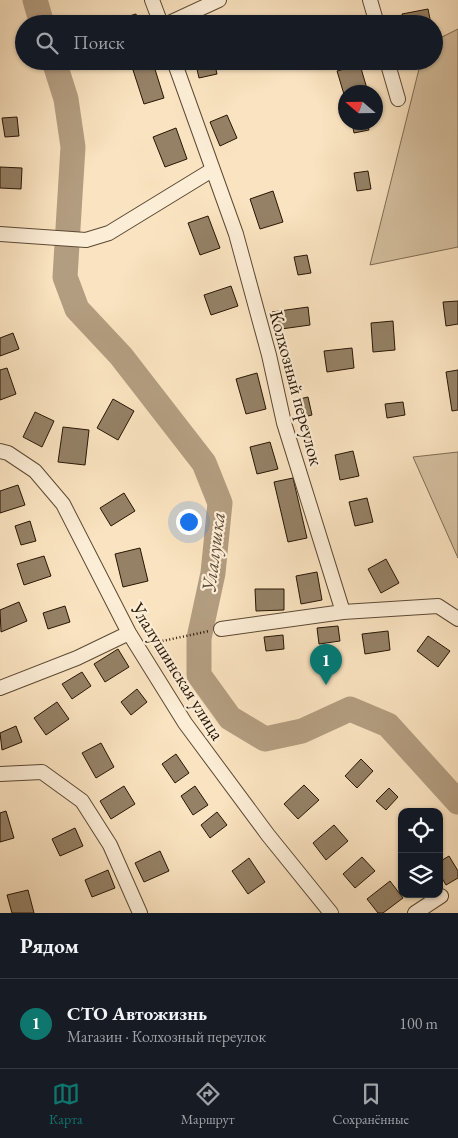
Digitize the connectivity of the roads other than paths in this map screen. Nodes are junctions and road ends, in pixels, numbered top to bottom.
1 (152, 0) edge
2 (220, 0) edge
3 (370, 0) edge
4 (158, 15) edge
5 (187, 15) edge
6 (374, 15) edge
7 (177, 70) edge
8 (390, 70) edge
9 (398, 99) dead end
10 (212, 170) junction
11 (0, 234) edge
12 (0, 451) edge
13 (343, 612) junction
14 (458, 619) edge
15 (221, 629) road end
16 (129, 633) junction
17 (0, 688) edge
18 (0, 774) edge
19 (439, 898) edge
20 (140, 913) edge
21 (331, 913) edge
22 (414, 913) edge

1 - 4 street
2 - 5 street
3 - 6 street
7 - 10 street, Колхозный переулок
8 - 9 street
10 - 11 street
10 - 13 street, Колхозный переулок
12 - 16 street, Улалушинская улица
13 - 14 street
13 - 15 street
16 - 17 street
16 - 21 street, Улалушинская улица
18 - 20 street
19 - 22 street

